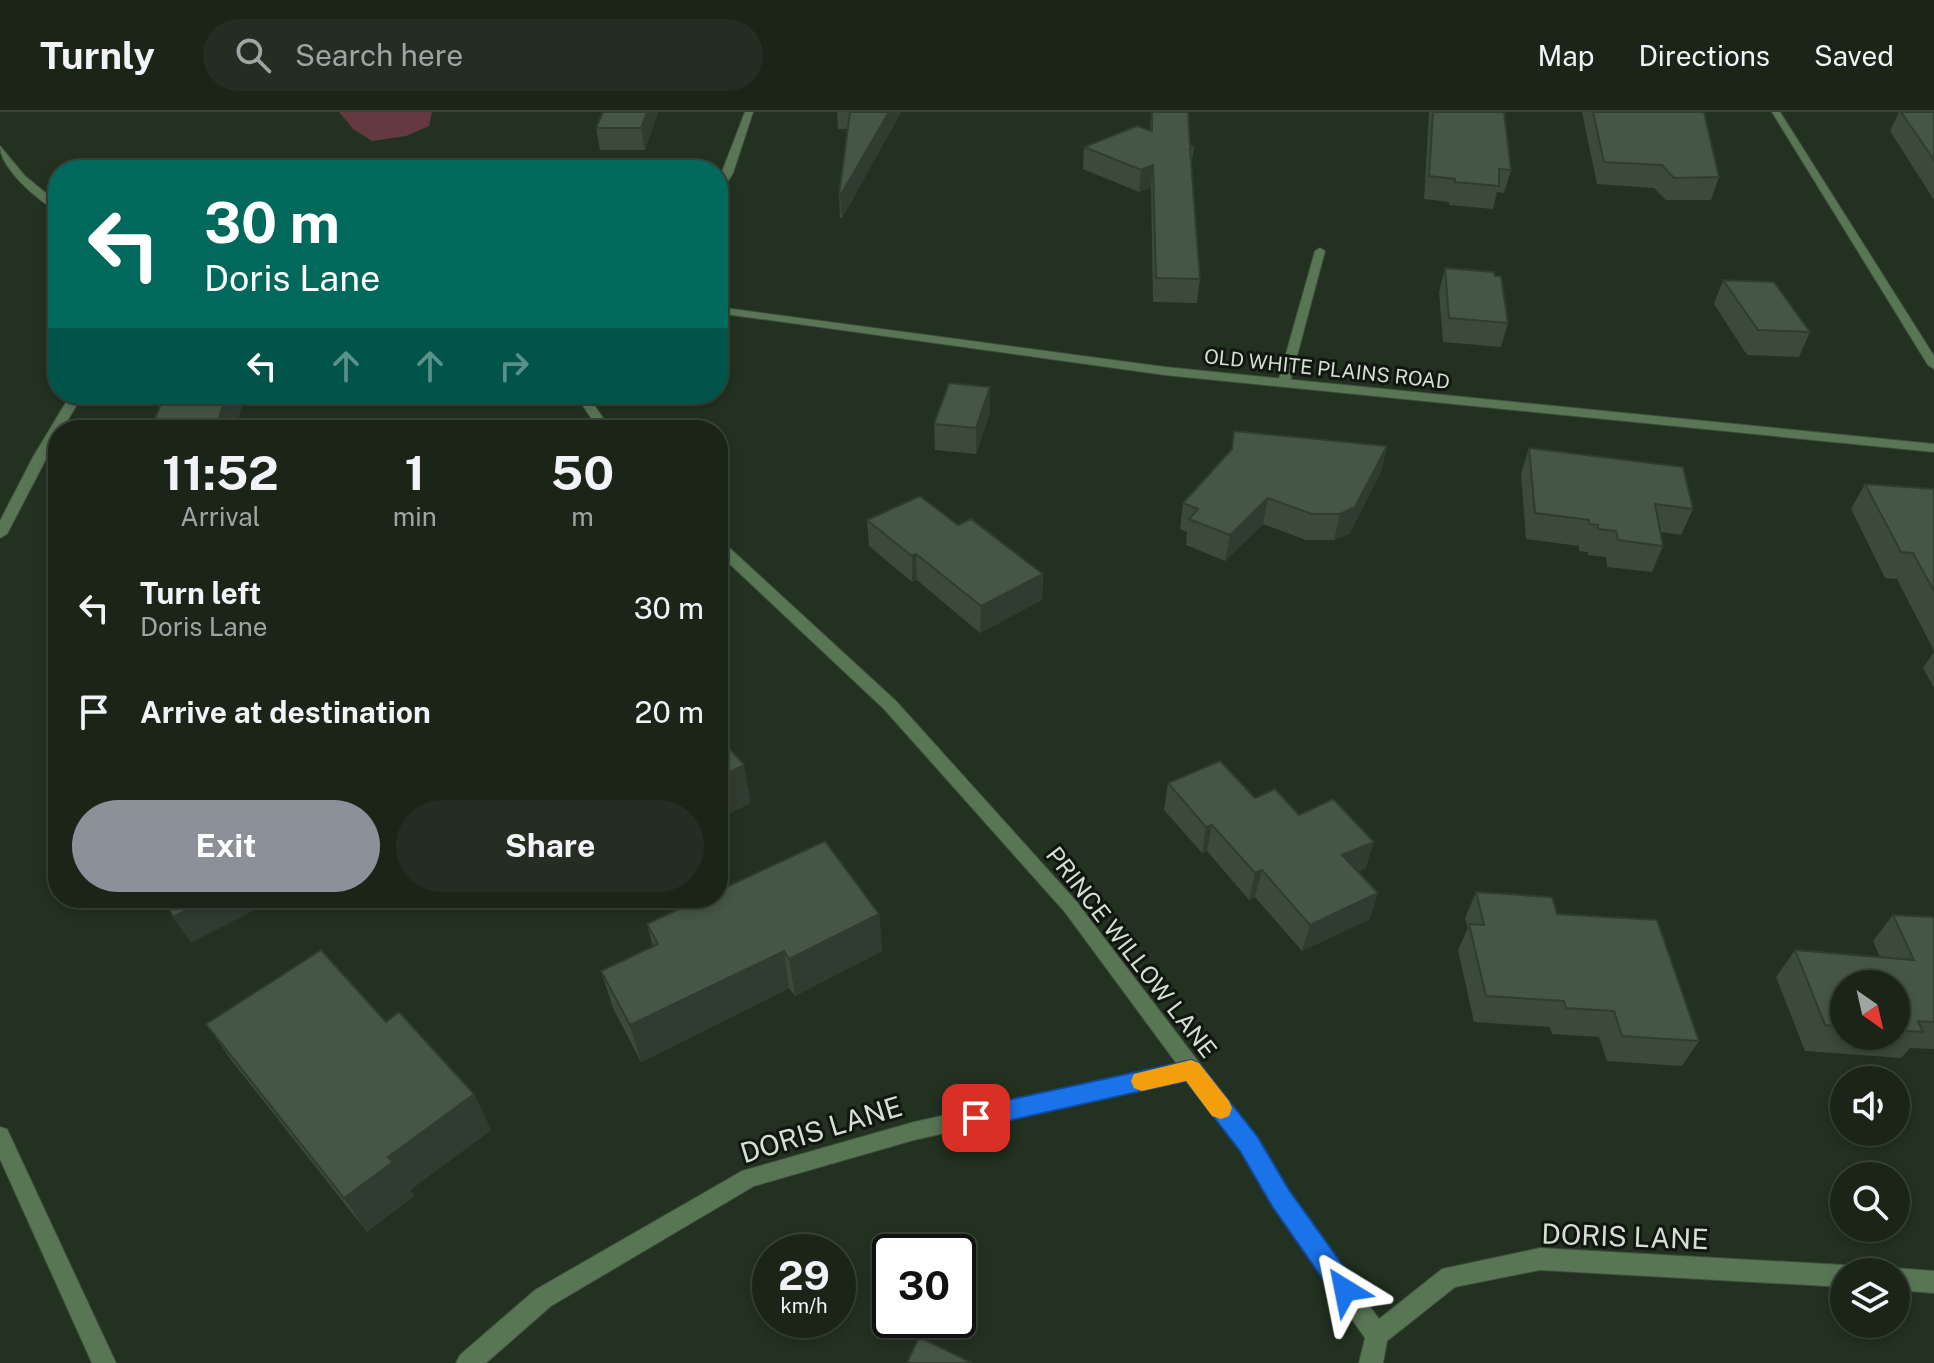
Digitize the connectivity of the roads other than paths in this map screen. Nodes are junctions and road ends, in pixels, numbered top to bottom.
1 (749, 112) edge
2 (1776, 112) edge
3 (0, 149) edge
4 (728, 173) edge
5 (48, 200) edge
6 (1320, 251) dead end
7 (728, 311) edge
8 (1934, 365) edge
9 (1284, 382) junction
10 (48, 442) edge
11 (1934, 448) edge
12 (0, 534) edge
13 (728, 554) edge
14 (1191, 1070) junction
15 (0, 1136) edge
16 (1830, 1275) edge
17 (1910, 1280) edge
18 (1934, 1282) edge
19 (1377, 1335) junction
20 (104, 1363) edge
21 (468, 1363) edge
22 (1371, 1363) edge

1 - 4 street
2 - 8 street
3 - 5 street
6 - 9 street
7 - 9 street, OLD WHITE PLAINS ROAD
9 - 11 street, OLD WHITE PLAINS ROAD
10 - 12 street
13 - 14 street, PRINCE WILLOW LANE
14 - 19 street, PRINCE WILLOW LANE
14 - 21 street, DORIS LANE
15 - 20 street
16 - 19 street, DORIS LANE
17 - 18 street
19 - 22 street

